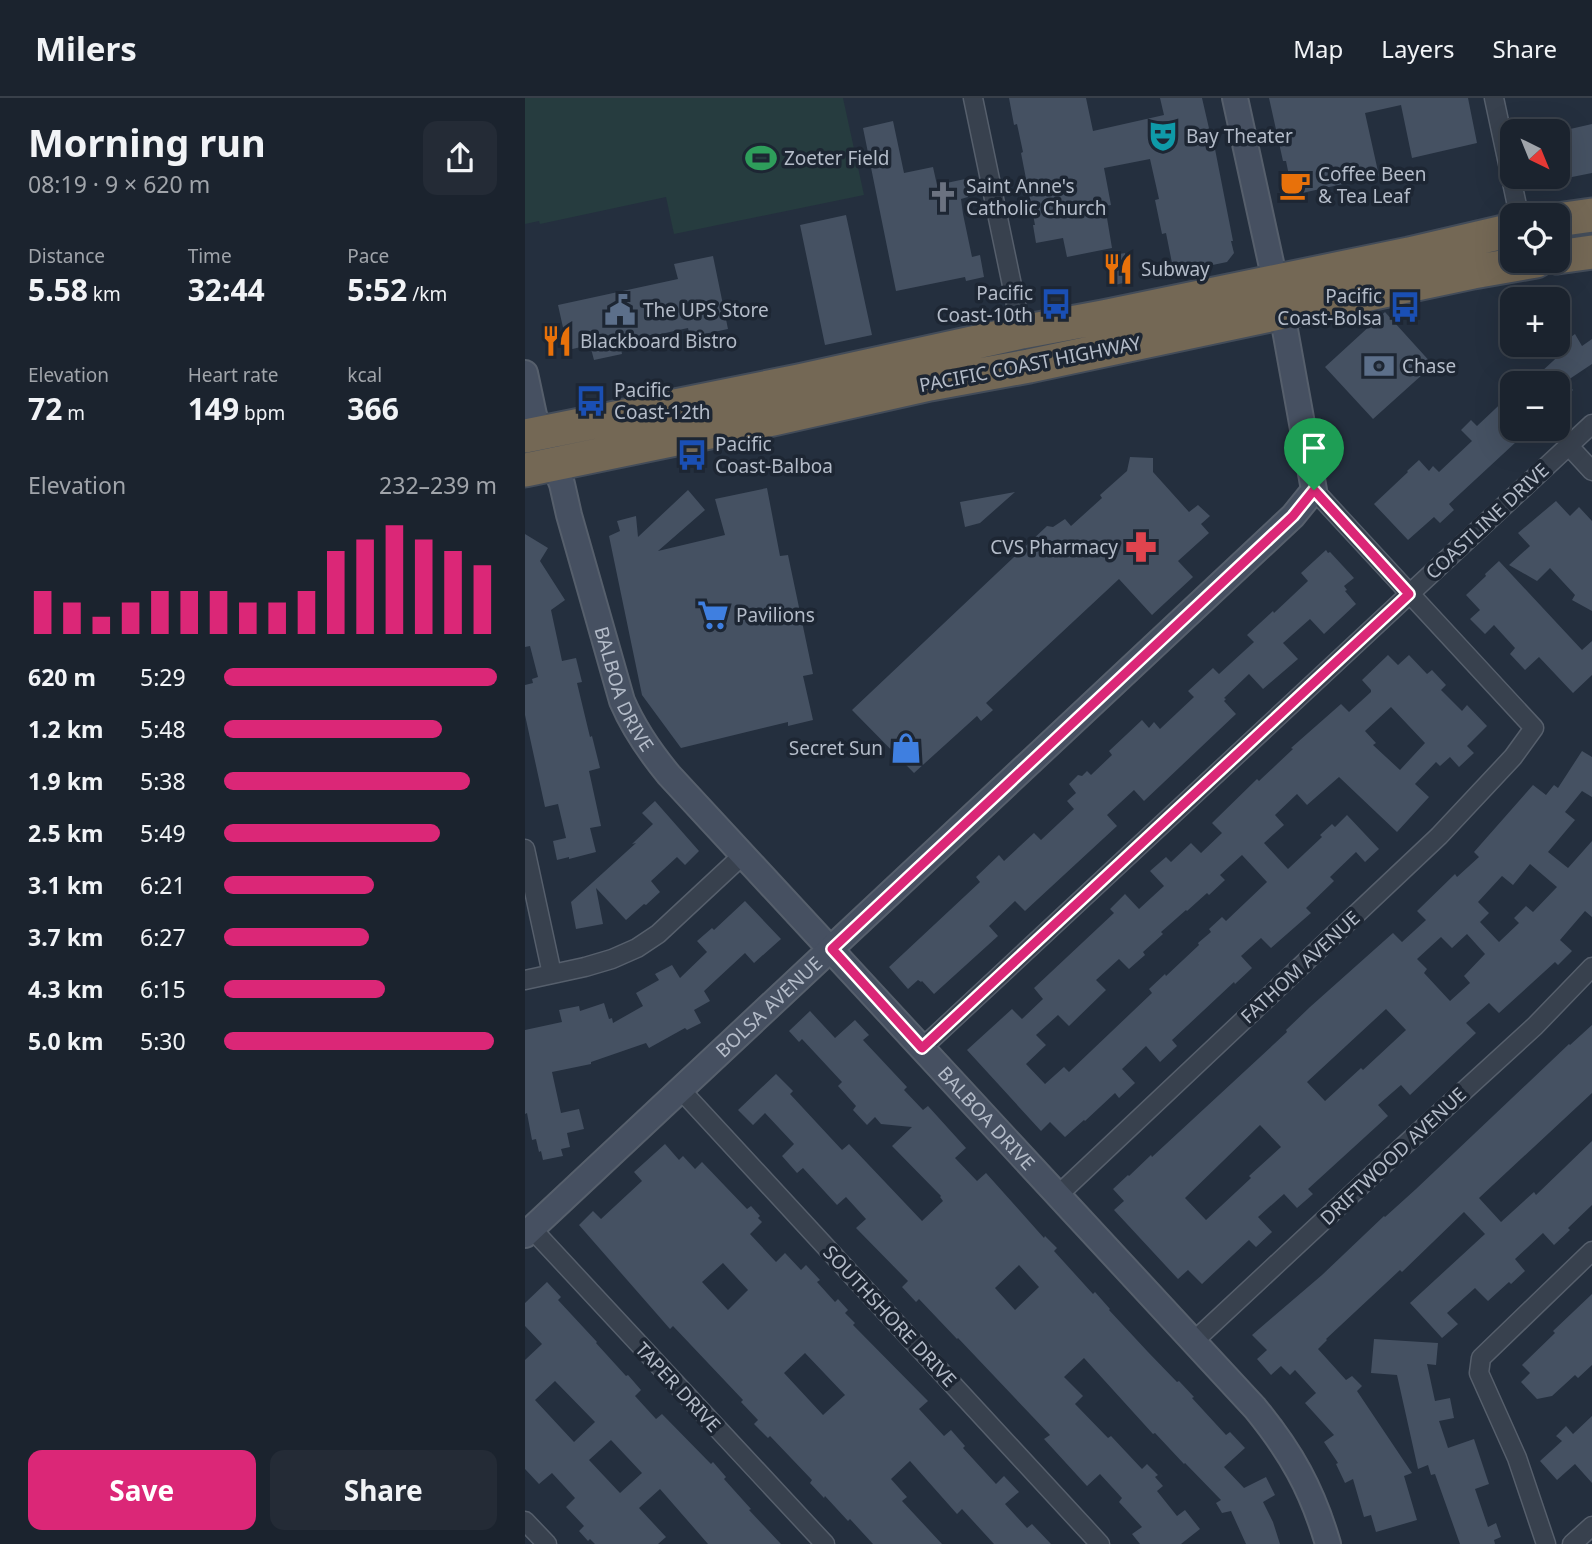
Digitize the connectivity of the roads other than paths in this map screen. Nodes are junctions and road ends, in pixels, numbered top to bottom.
1 (973, 98) edge
2 (1235, 98) edge
3 (1494, 98) edge
4 (1516, 203) edge
5 (1592, 215) edge
6 (1570, 218) edge
7 (1500, 233) edge
8 (1592, 252) edge
9 (1570, 255) edge
10 (1500, 268) edge
11 (1275, 281) junction
12 (1282, 313) junction
13 (1022, 332) junction
14 (1029, 366) junction
15 (525, 373) edge
16 (1592, 424) edge
17 (533, 434) edge
18 (1568, 445) junction
19 (540, 467) edge
20 (1592, 471) edge
21 (1314, 490) junction
22 (1409, 594) junction
23 (525, 849) edge
24 (744, 855) junction
25 (832, 949) junction
26 (1592, 967) edge
27 (552, 974) junction
28 (525, 980) edge
29 (922, 1048) junction
30 (680, 1089) junction
31 (1057, 1196) junction
32 (528, 1232) edge
33 (1592, 1251) edge
34 (1193, 1342) junction
35 (525, 1521) edge
36 (1592, 1526) edge
37 (547, 1544) edge
38 (825, 1544) edge
39 (1100, 1544) edge
40 (1328, 1544) edge
41 (1546, 1544) edge
42 (1571, 1544) edge

1 - 13 street
2 - 11 main road
3 - 4 street
5 - 6 highway
7 - 11 highway, PACIFIC COAST HIGHWAY
8 - 9 highway
10 - 12 highway, PACIFIC COAST HIGHWAY
11 - 12 main road
11 - 13 highway, PACIFIC COAST HIGHWAY
12 - 14 highway, PACIFIC COAST HIGHWAY
12 - 21 main road
13 - 14 street
13 - 17 highway, PACIFIC COAST HIGHWAY
14 - 19 highway, PACIFIC COAST HIGHWAY
15 - 17 main road, BALBOA DRIVE
16 - 18 street, COASTLINE DRIVE
17 - 19 main road, BALBOA DRIVE
18 - 20 street
18 - 22 street, COASTLINE DRIVE
19 - 24 main road, BALBOA DRIVE
21 - 22 street
21 - 25 main road, BOLSA AVENUE
22 - 29 street, COASTLINE DRIVE
22 - 31 street, FATHOM AVENUE
23 - 27 street
24 - 25 main road, BALBOA DRIVE
24 - 27 street
25 - 29 main road, BALBOA DRIVE
25 - 30 main road, BOLSA AVENUE
26 - 34 street, DRIFTWOOD AVENUE
27 - 28 street
29 - 31 main road, BALBOA DRIVE
30 - 32 main road, BOLSA AVENUE
30 - 39 street, SOUTHSHORE DRIVE
31 - 34 main road, BALBOA DRIVE
32 - 38 street, TAPER DRIVE
33 - 41 street
34 - 40 main road, BALBOA DRIVE
35 - 37 street
36 - 42 street

